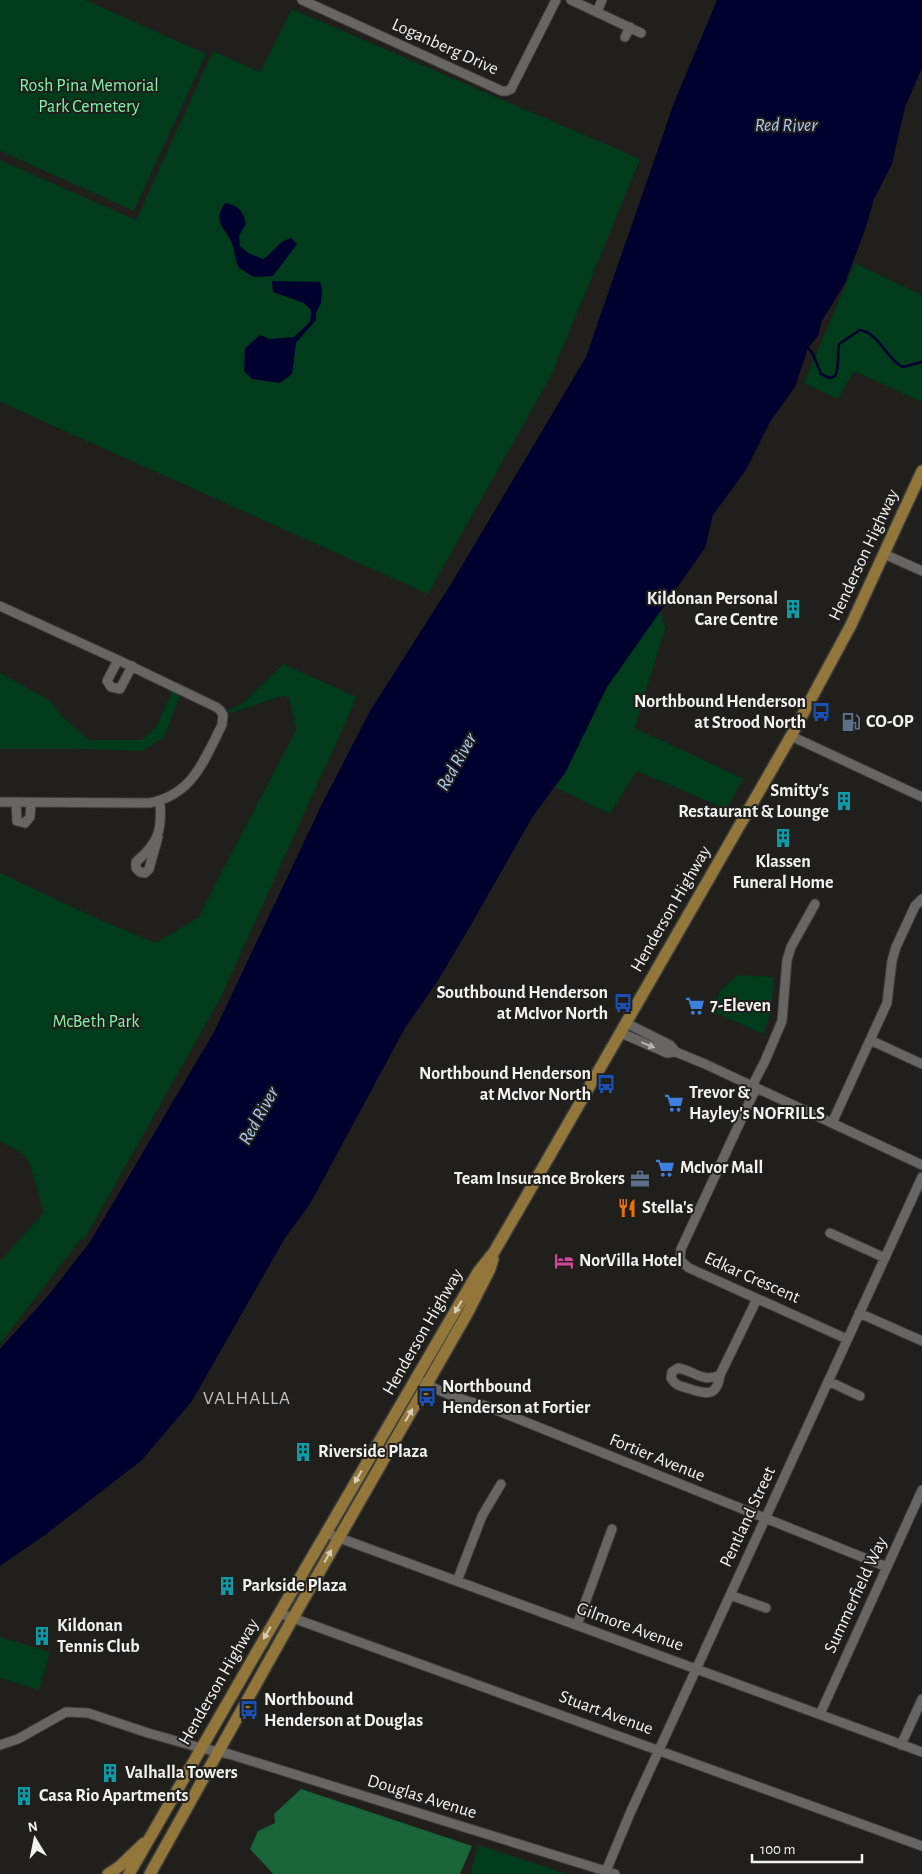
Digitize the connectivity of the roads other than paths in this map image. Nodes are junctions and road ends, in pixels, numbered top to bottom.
1 (302, 0) edge
2 (556, 0) edge
3 (571, 0) edge
4 (602, 0) edge
5 (597, 12) junction
6 (630, 27) junction
7 (641, 33) dead end
8 (625, 37) dead end
9 (922, 471) edge
10 (884, 554) junction
11 (922, 572) edge
12 (0, 606) edge
13 (118, 660) junction
14 (132, 666) junction
15 (791, 736) junction
16 (922, 796) edge
17 (160, 801) junction
18 (0, 802) edge
19 (16, 802) junction
20 (31, 802) junction
21 (158, 837) dead end
22 (922, 899) edge
23 (815, 904) dead end
24 (623, 1028) junction
25 (870, 1040) junction
26 (922, 1064) edge
27 (754, 1087) junction
28 (832, 1123) junction
29 (922, 1165) edge
30 (922, 1177) edge
31 (830, 1233) dead end
32 (494, 1252) junction
33 (885, 1258) junction
34 (757, 1299) junction
35 (859, 1313) junction
36 (847, 1340) junction
37 (922, 1342) edge
38 (720, 1375) junction
39 (416, 1378) junction
40 (828, 1381) junction
41 (427, 1384) junction
42 (860, 1396) dead end
43 (501, 1484) dead end
44 (922, 1490) edge
45 (765, 1519) junction
46 (612, 1529) dead end
47 (326, 1533) junction
48 (339, 1537) junction
49 (887, 1567) junction
50 (457, 1581) junction
51 (730, 1595) junction
52 (766, 1608) dead end
53 (279, 1613) junction
54 (293, 1618) junction
55 (577, 1625) junction
56 (697, 1668) junction
57 (922, 1699) edge
58 (820, 1714) junction
59 (901, 1745) junction
60 (0, 1746) edge
61 (201, 1748) junction
62 (660, 1750) junction
63 (219, 1751) junction
64 (922, 1752) edge
65 (151, 1837) junction
66 (922, 1846) edge
67 (159, 1859) junction
68 (611, 1873) edge
69 (108, 1874) edge
70 (129, 1874) edge
71 (150, 1874) edge
72 (164, 1874) edge

1 - 2 street, Loganberg Drive
3 - 5 street
4 - 5 street
5 - 6 street
6 - 7 street
6 - 8 street
9 - 10 main road, Henderson Highway
10 - 11 street
10 - 15 main road, Henderson Highway
12 - 13 street
13 - 14 street
13 - 14 street
14 - 17 street
15 - 16 street
15 - 24 main road, Henderson Highway
17 - 20 street
17 - 21 street
18 - 19 street
19 - 20 street
19 - 20 street
22 - 25 street
23 - 27 street
24 - 27 street
24 - 32 main road, Henderson Highway
25 - 26 street
25 - 28 street
27 - 28 street
27 - 34 street, Edkar Crescent
28 - 29 street
30 - 33 street, Pentland Street
31 - 33 street
32 -> 39 main road, Henderson Highway
32 - 41 main road, Henderson Highway
33 - 35 street, Pentland Street
34 - 36 street, Edkar Crescent
34 - 38 street
35 - 36 street, Pentland Street
35 - 37 street
36 - 40 street, Pentland Street
38 - 38 street
39 - 41 street, Fortier Avenue
39 -> 47 main road, Henderson Highway
40 - 42 street
40 - 45 street, Pentland Street
41 - 45 street, Fortier Avenue
48 -> 41 main road, Henderson Highway
43 - 50 street
44 - 49 street, Summerfield Way
45 - 49 street, Fortier Avenue
45 - 51 street, Pentland Street
46 - 55 street
47 - 48 street, Gilmore Avenue
47 - 53 main road, Henderson Highway
48 - 50 street, Gilmore Avenue
54 -> 48 main road, Henderson Highway
49 - 58 street, Summerfield Way
50 - 55 street, Gilmore Avenue
51 - 52 street
51 - 56 street, Pentland Street
53 - 54 street, Stuart Avenue
53 -> 61 main road, Henderson Highway
54 - 62 street, Stuart Avenue
54 - 63 main road, Henderson Highway
55 - 56 street, Gilmore Avenue
56 - 58 street, Gilmore Avenue
56 - 62 street, Pentland Street
57 - 59 street
58 - 59 street, Gilmore Avenue
59 - 64 street, Gilmore Avenue
60 - 61 street, Douglas Avenue
61 - 63 street, Douglas Avenue
61 - 65 main road, Henderson Highway
62 - 66 street, Stuart Avenue
62 - 68 street, Pentland Street
63 - 67 main road, Henderson Highway
63 - 68 street, Douglas Avenue
65 - 69 main road
65 - 70 main road, Henderson Highway
67 - 71 main road, Henderson Highway
67 - 72 main road

